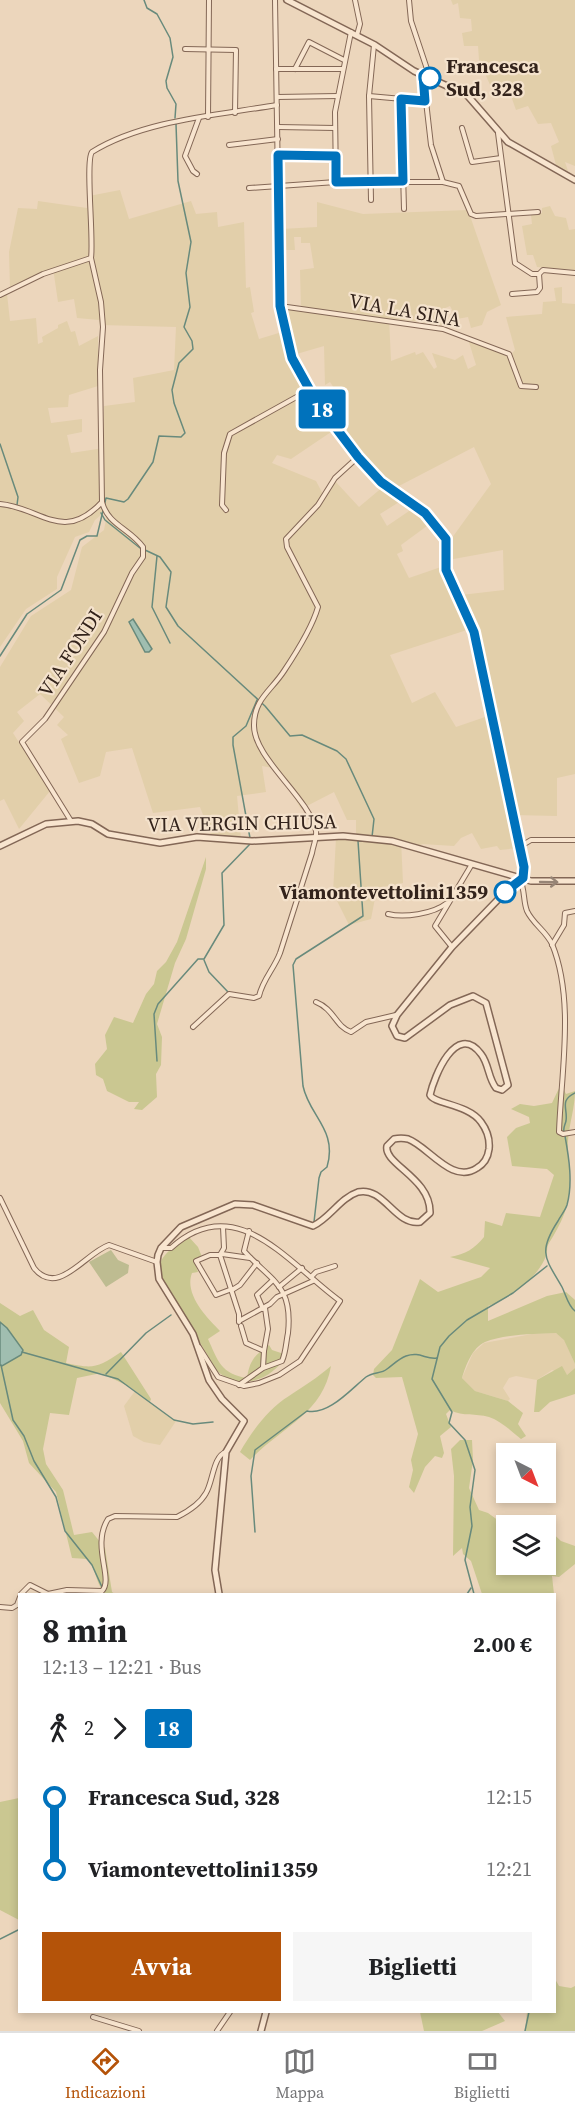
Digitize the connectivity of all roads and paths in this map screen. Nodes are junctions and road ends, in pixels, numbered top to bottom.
1 (209, 0) edge
2 (275, 0) edge
3 (287, 0) edge
4 (409, 0) edge
5 (355, 1) edge
6 (354, 34) junction
7 (375, 45) junction
8 (184, 49) dead end
9 (208, 50) junction
10 (344, 60) junction
11 (276, 69) junction
12 (295, 69) junction
13 (342, 69) junction
14 (423, 75) junction
15 (430, 78) junction
16 (338, 96) junction
17 (369, 96) junction
18 (276, 97) junction
19 (401, 99) junction
20 (425, 101) junction
21 (277, 105) junction
22 (235, 113) junction
23 (208, 117) junction
24 (199, 118) junction
25 (278, 127) junction
26 (335, 128) junction
27 (462, 128) dead end
28 (498, 133) junction
29 (278, 139) junction
30 (229, 145) dead end
31 (278, 155) junction
32 (336, 156) junction
33 (501, 158) junction
34 (197, 174) dead end
35 (575, 180) edge
36 (403, 181) junction
37 (336, 182) junction
38 (443, 182) junction
39 (370, 183) junction
40 (277, 184) junction
41 (249, 188) dead end
42 (370, 200) dead end
43 (404, 209) dead end
44 (538, 212) dead end
45 (508, 214) junction
46 (91, 258) junction
47 (575, 273) edge
48 (539, 274) junction
49 (512, 294) dead end
50 (0, 295) edge
51 (280, 306) junction
52 (536, 387) dead end
53 (309, 390) junction
54 (358, 457) junction
55 (102, 501) junction
56 (0, 504) edge
57 (226, 510) dead end
58 (71, 821) junction
59 (316, 837) junction
60 (575, 840) edge
61 (0, 846) edge
62 (520, 846) junction
63 (472, 864) junction
64 (521, 879) junction
65 (575, 881) edge
66 (450, 901) junction
67 (575, 911) edge
68 (388, 914) dead end
69 (552, 945) junction
70 (452, 947) junction
71 (316, 1002) dead end
72 (397, 1015) junction
73 (193, 1027) dead end
74 (575, 1132) edge
75 (0, 1198) edge
76 (223, 1227) junction
77 (249, 1231) junction
78 (161, 1248) junction
79 (221, 1254) junction
80 (251, 1258) junction
81 (156, 1262) junction
82 (257, 1263) junction
83 (336, 1266) dead end
84 (302, 1268) junction
85 (312, 1279) junction
86 (273, 1280) junction
87 (279, 1287) junction
88 (232, 1290) junction
89 (284, 1293) junction
90 (264, 1308) junction
91 (240, 1323) junction
92 (198, 1347) junction
93 (264, 1351) junction
94 (263, 1368) junction
95 (239, 1385) junction
96 (226, 1448) junction
97 (23, 1593) edge
98 (46, 1593) edge
99 (53, 1593) edge
100 (219, 1593) edge
101 (18, 1602) edge
102 (0, 1607) edge
103 (229, 2013) edge
104 (266, 2013) edge
105 (93, 2017) dead end
106 (139, 2031) edge
107 (217, 2031) edge
108 (261, 2031) edge

1 - 9 street
2 - 11 street
3 - 6 street
4 - 15 street
5 - 6 street
6 - 7 street
6 - 10 street
7 - 14 street
7 - 17 street
8 - 9 street
9 - 22 street
9 - 23 street
10 - 12 street
10 - 13 street
11 - 12 street
11 - 18 street
12 - 13 street
13 - 16 street
14 - 15 street
14 - 20 street
15 - 28 street
16 - 18 street
16 - 26 street
17 - 19 street
17 - 39 street
18 - 21 street
19 - 20 street
19 - 36 street
20 - 38 street
21 - 22 street
21 - 25 street
22 - 23 street
23 - 24 street
24 - 34 street
24 - 46 street
25 - 26 street
25 - 29 street
26 - 32 street
27 - 33 street
28 - 33 street
28 - 35 street
29 - 30 street
29 - 31 street
31 - 32 street
31 - 40 street
32 - 37 street
33 - 45 street
36 - 38 street
36 - 39 street
36 - 43 street
37 - 39 street
37 - 40 street
38 - 45 street
39 - 42 street
40 - 41 street
40 - 51 street
44 - 45 street
45 - 48 street
46 - 50 street
46 - 55 street
47 - 48 street
48 - 49 street
51 - 52 street, VIA LA SINA
51 - 53 street
53 - 54 street
53 - 57 street
54 - 59 street
54 - 62 street
55 - 56 street
55 - 58 street, VIA FONDI
58 - 59 street, VIA VERGIN CHIUSA
58 - 61 street, VIA VERGIN CHIUSA
59 - 63 street, VIA VERGIN CHIUSA
59 - 73 street
60 - 62 street
62 - 64 street
63 - 64 street, VIA VERGIN CHIUSA
63 - 66 street
64 -> 65 street, VIA VERGIN CHIUSA
64 - 69 street
64 - 70 street
66 - 68 street
66 - 70 street
67 - 69 street
69 - 74 street
70 - 72 street
71 - 72 street
72 - 78 street
75 - 81 street
76 - 77 street
76 - 78 street
76 - 79 street
77 - 80 street
77 - 84 street
78 - 81 street
79 - 80 street
79 - 88 street
79 - 88 street
80 - 82 street
81 - 92 street
82 - 86 street
82 - 88 street
83 - 85 street
84 - 85 street
84 - 87 street
85 - 89 street
85 - 95 street
86 - 87 street
86 - 90 street
87 - 89 street
88 - 91 street
89 - 90 street
89 - 94 street
90 - 91 street
90 - 93 street
91 - 93 street
92 - 95 street
92 - 96 street
93 - 94 street
94 - 95 street
96 - 99 street
96 - 100 street
97 - 98 street
101 - 102 street
103 - 107 street
104 - 108 street
105 - 106 street

